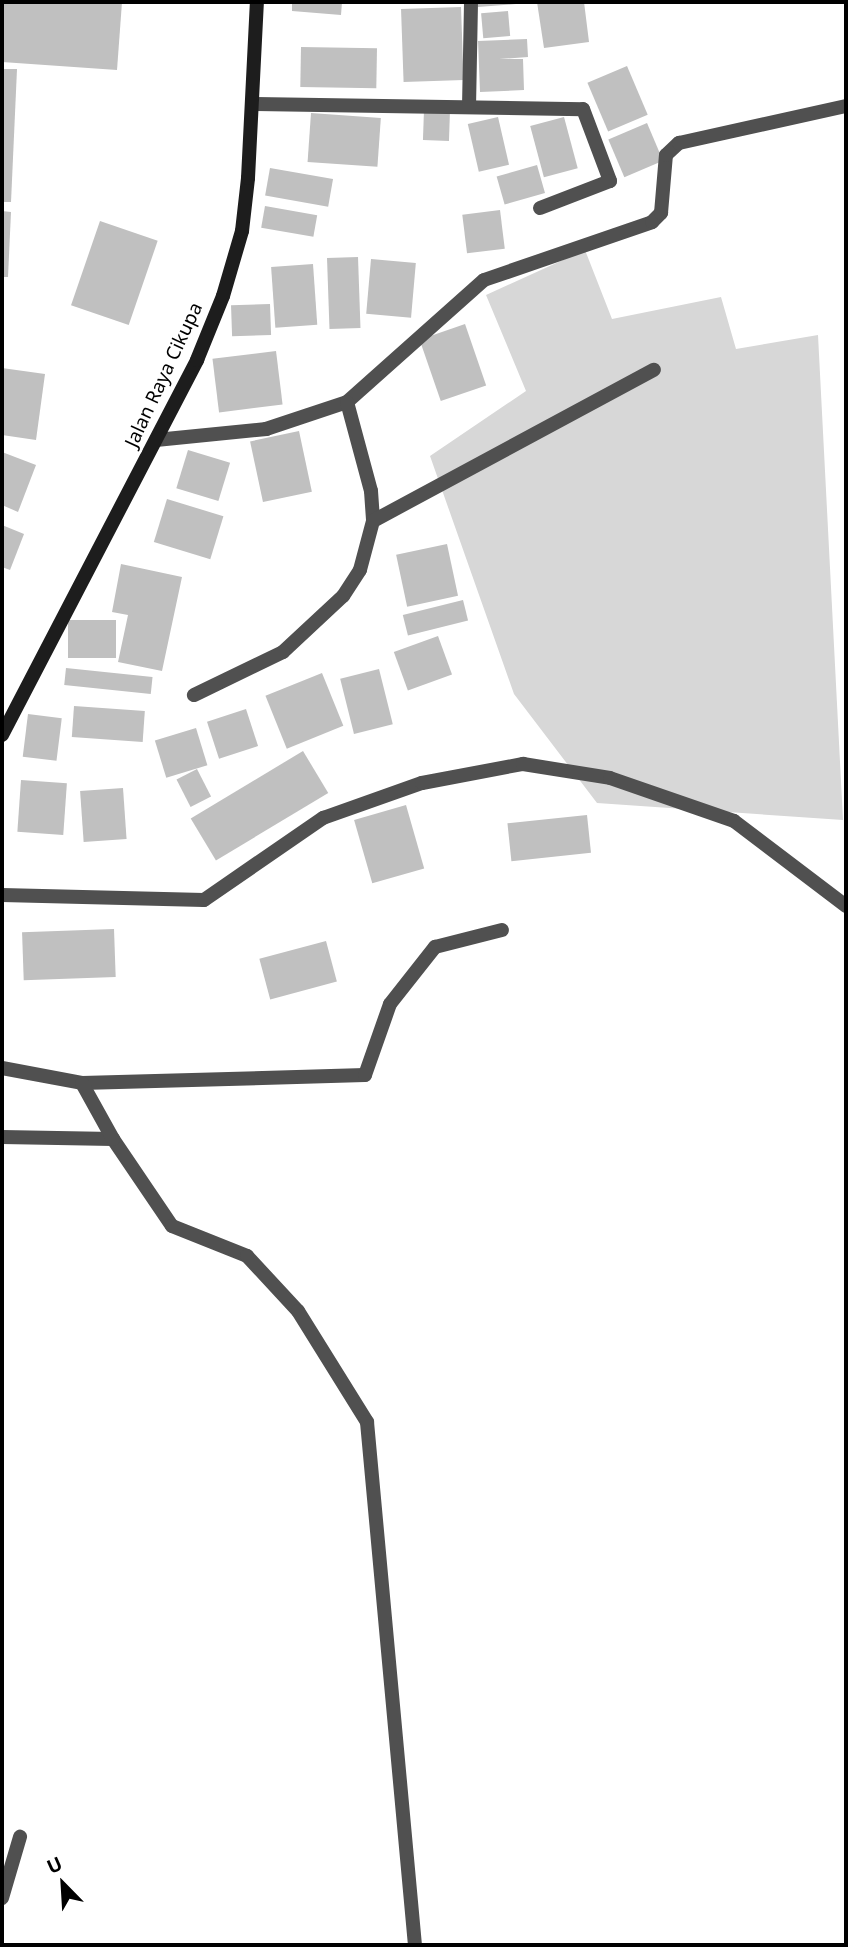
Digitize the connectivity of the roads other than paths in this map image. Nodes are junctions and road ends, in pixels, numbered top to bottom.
1 (257, 2) edge
2 (471, 2) edge
3 (256, 104) junction
4 (846, 106) edge
5 (469, 107) junction
6 (540, 208) dead end
7 (654, 370) dead end
8 (347, 402) junction
9 (156, 440) junction
10 (373, 521) junction
11 (194, 695) dead end
12 (2, 735) edge
13 (2, 895) edge
14 (846, 906) edge
15 (502, 929) dead end
16 (2, 1068) edge
17 (82, 1083) junction
18 (2, 1137) edge
19 (113, 1139) junction
20 (20, 1837) dead end
21 (2, 1898) edge
22 (415, 1945) edge

1 - 3 main road, Jalan Raya Cikupa
2 - 5 street
3 - 5 street
3 - 9 main road, Jalan Raya Cikupa
4 - 8 street
5 - 6 street
7 - 10 street
8 - 9 street
8 - 10 street
9 - 12 main road, Jalan Raya Cikupa
10 - 11 street
13 - 14 street
15 - 17 street
16 - 17 street
17 - 19 street
18 - 19 street
19 - 22 street
20 - 21 street

